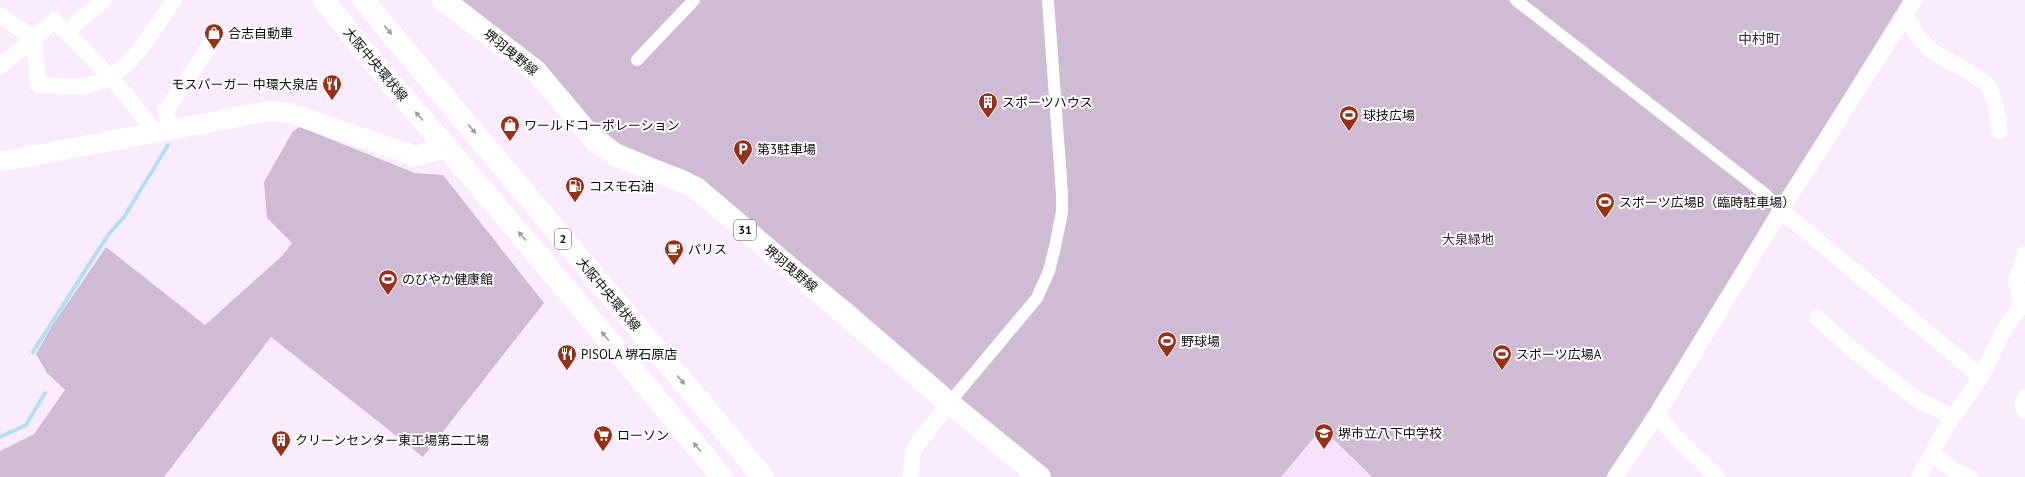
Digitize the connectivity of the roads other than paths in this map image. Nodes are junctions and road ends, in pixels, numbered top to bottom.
1 (104, 0) edge
2 (174, 0) edge
3 (324, 0) edge
4 (363, 0) edge
5 (443, 0) edge
6 (694, 0) edge
7 (1048, 0) edge
8 (1516, 0) edge
9 (1914, 0) edge
10 (1905, 14) junction
11 (0, 15) edge
12 (66, 32) junction
13 (219, 32) dead end
14 (34, 39) junction
15 (637, 60) dead end
16 (0, 66) edge
17 (111, 77) junction
18 (163, 131) junction
19 (1999, 131) dead end
20 (447, 148) junction
21 (0, 162) edge
22 (1781, 210) junction
23 (2025, 254) edge
24 (2023, 307) edge
25 (1822, 319) dead end
26 (1982, 377) junction
27 (2025, 397) edge
28 (948, 403) junction
29 (2025, 411) edge
30 (1657, 414) junction
31 (1953, 417) junction
32 (1932, 453) junction
33 (722, 477) edge
34 (763, 477) edge
35 (910, 477) edge
36 (1040, 477) edge
37 (1615, 477) edge
38 (1717, 477) edge
39 (1919, 477) edge
40 (1970, 477) edge

1 - 12 street
2 - 17 street
20 -> 3 main road, 大阪中央環状線 / 2
4 -> 34 main road, 大阪中央環状線 / 2
5 - 28 main road, 堺羽曳野線 / 31
6 - 15 street
7 - 28 street
8 - 22 street
9 - 10 street
10 - 19 street
10 - 22 street
11 - 14 street
12 - 14 street
12 - 17 street
13 - 18 street
14 - 16 street
14 - 17 street
17 - 18 street
18 - 20 street
18 - 21 street
33 -> 20 main road, 大阪中央環状線 / 2
22 - 26 street
22 - 30 street
23 - 24 street
24 - 26 street
25 - 31 street
26 - 31 street
27 - 29 street
28 - 35 street
28 - 36 main road, 堺羽曳野線 / 31
30 - 37 street
30 - 38 street
31 - 32 street
32 - 39 street
32 - 40 street

